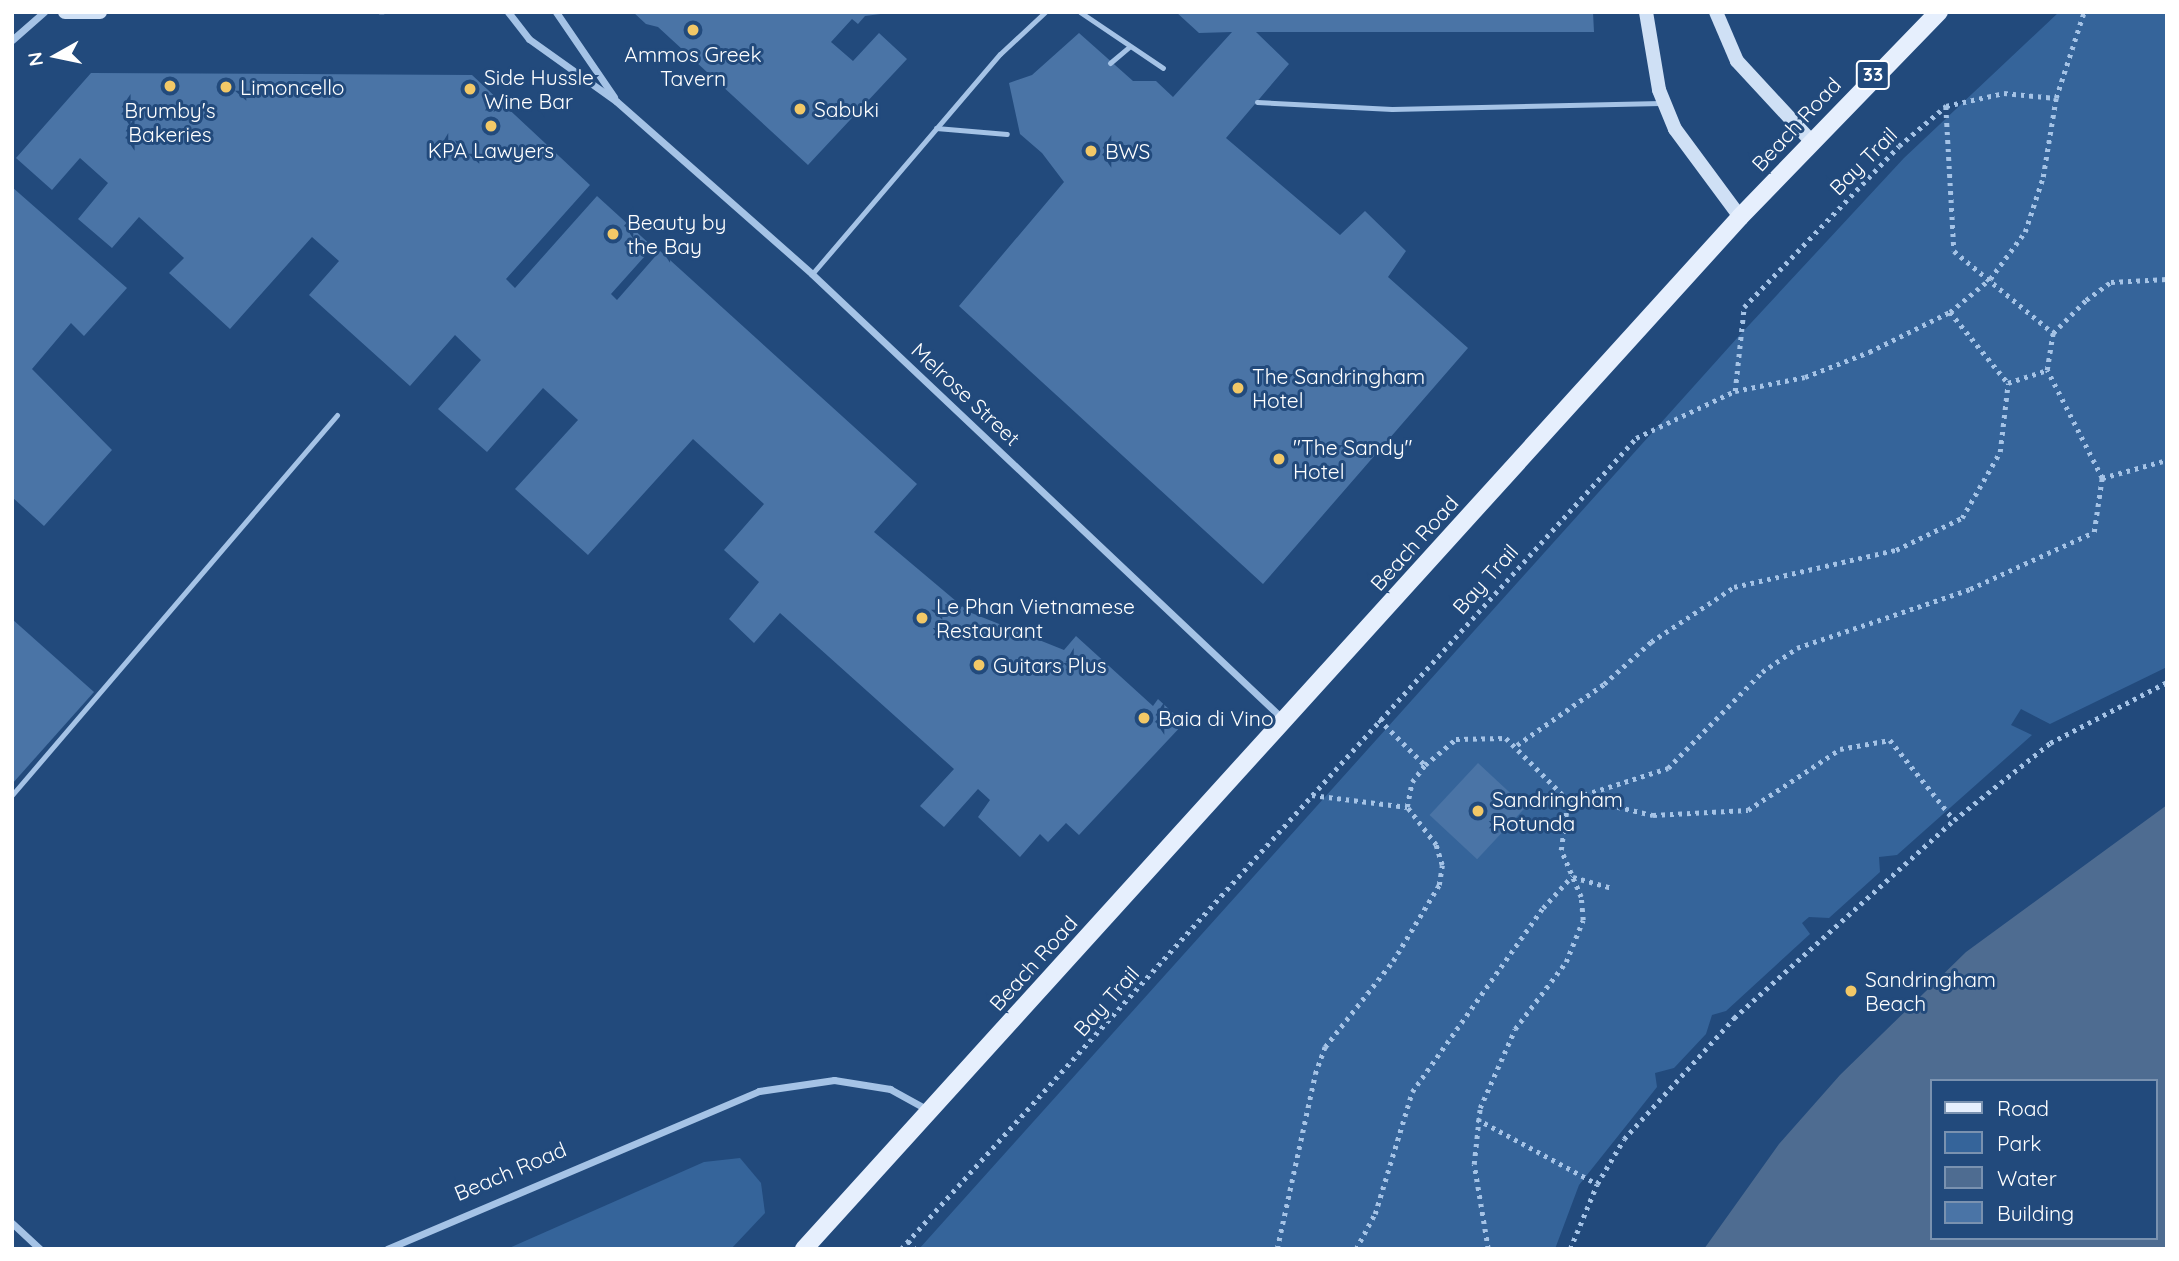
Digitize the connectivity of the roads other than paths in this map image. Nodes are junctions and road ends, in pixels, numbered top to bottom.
1 (44, 12) edge
2 (65, 12) edge
3 (100, 12) edge
4 (508, 12) edge
5 (556, 12) edge
6 (1045, 12) edge
7 (1080, 12) edge
8 (1646, 12) edge
9 (1716, 12) edge
10 (1939, 12) edge
11 (12, 40) edge
12 (1129, 47) junction
13 (1110, 63) dead end
14 (1163, 68) dead end
15 (616, 101) junction
16 (1257, 102) dead end
17 (1664, 103) junction
18 (936, 128) junction
19 (1007, 134) dead end
20 (1812, 142) junction
21 (1740, 217) junction
22 (813, 274) junction
23 (337, 415) dead end
24 (1285, 720) junction
25 (12, 795) edge
26 (929, 1110) junction
27 (12, 1223) edge
28 (40, 1249) edge
29 (387, 1249) edge
30 (804, 1249) edge

1 - 11 street
2 - 3 main road
4 - 15 street, Melrose Street
5 - 15 street, Melrose Street
6 - 18 lane
7 - 12 lane
8 - 17 main road
9 - 20 main road
10 - 20 main road, Beach Road / 33
12 - 13 lane
12 - 14 lane
15 - 22 street, Melrose Street
16 - 17 lane
17 - 21 main road
18 - 19 lane
18 - 22 lane
20 - 21 main road, Beach Road / 33
21 - 24 main road, Beach Road / 33
22 - 24 street, Melrose Street
23 - 25 lane
24 - 26 main road, Beach Road / 33
26 - 29 street, Beach Road
26 - 30 main road, Beach Road / 33
27 - 28 street

